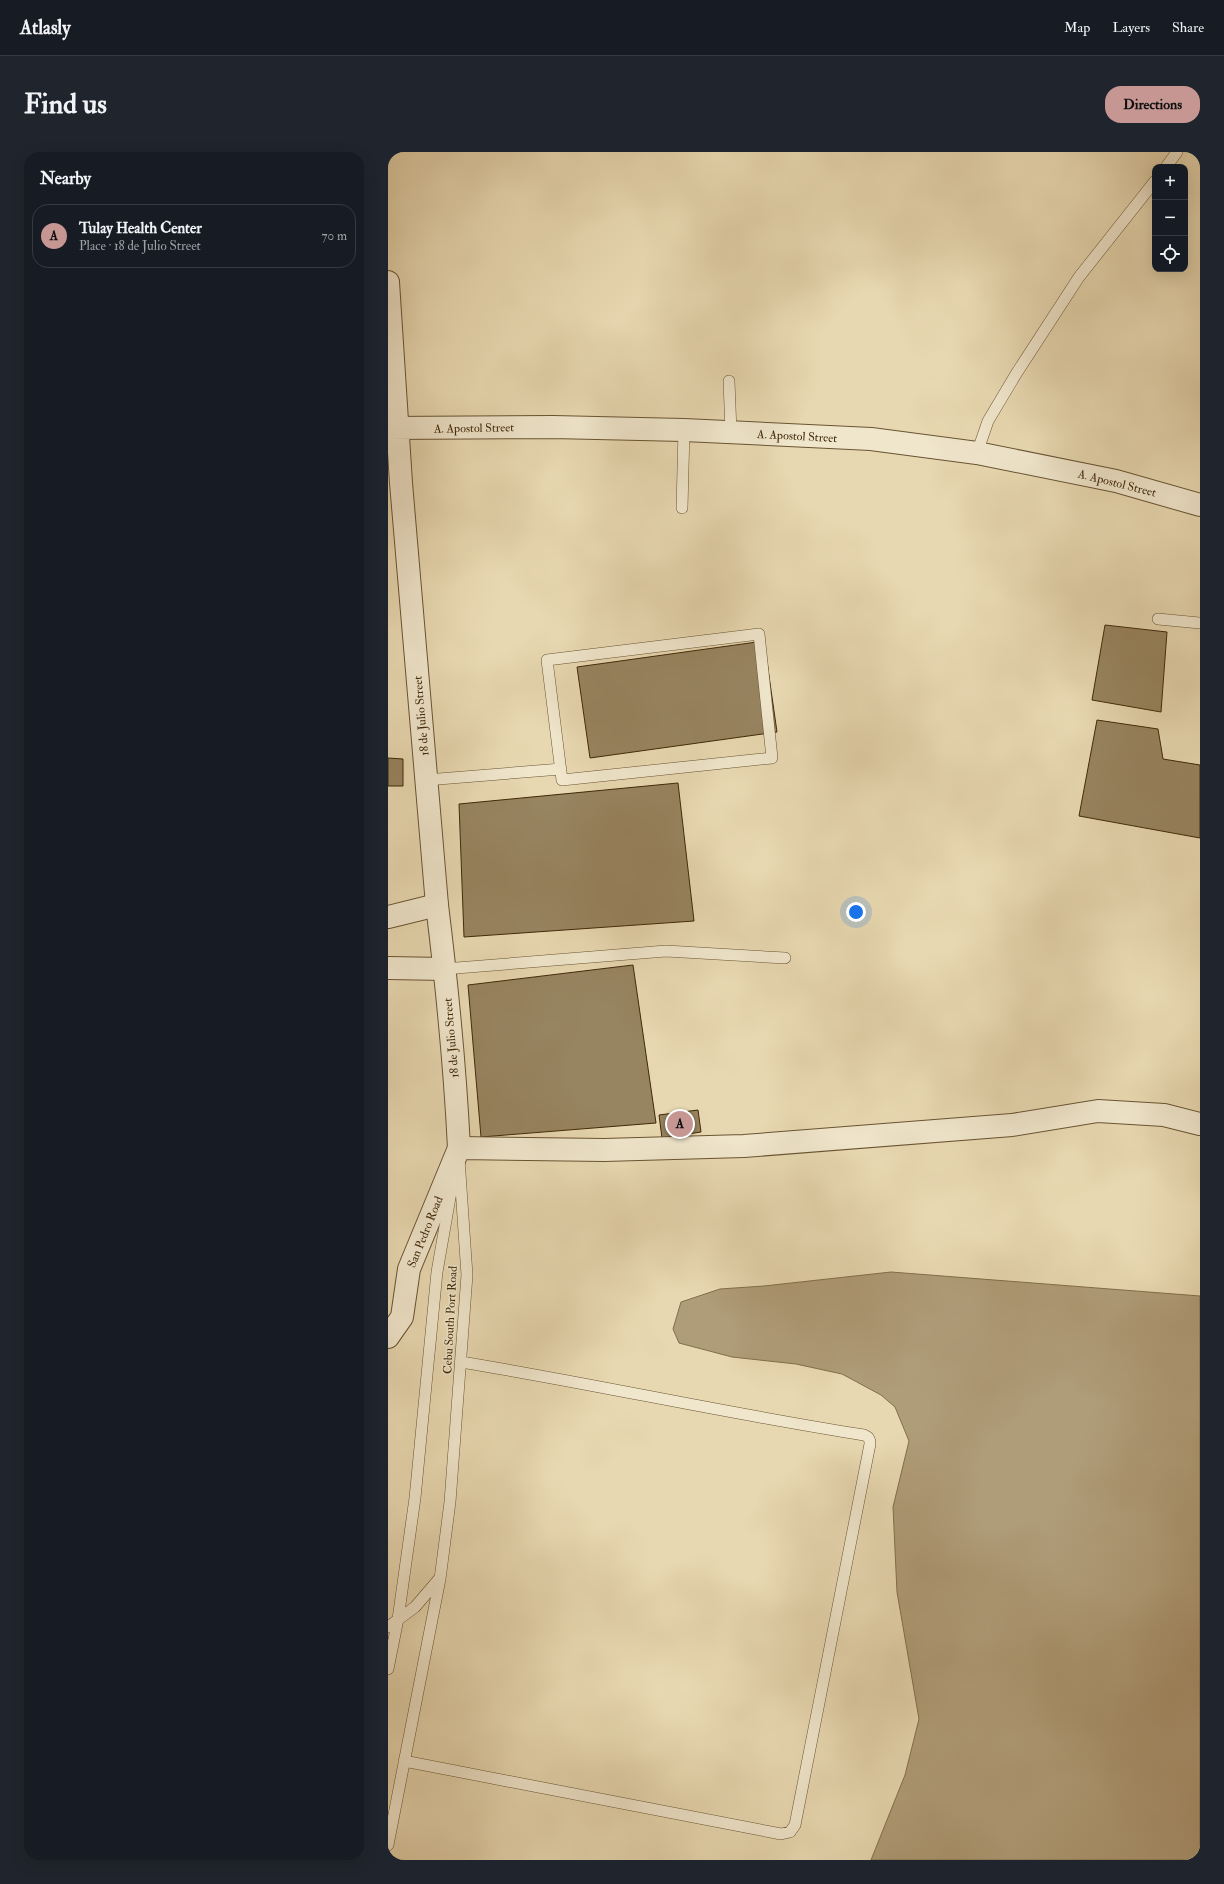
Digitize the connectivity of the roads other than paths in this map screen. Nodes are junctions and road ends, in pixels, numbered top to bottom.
1 (1177, 152) edge
2 (1168, 164) edge
3 (1152, 185) edge
4 (388, 282) edge
5 (729, 382) dead end
6 (392, 429) edge
7 (684, 430) junction
8 (731, 432) junction
9 (977, 453) junction
10 (395, 482) edge
11 (1200, 505) edge
12 (682, 508) dead end
13 (1158, 619) dead end
14 (1200, 623) edge
15 (561, 769) junction
16 (426, 780) junction
17 (437, 905) junction
18 (388, 917) edge
19 (785, 958) dead end
20 (388, 968) edge
21 (444, 969) junction
22 (1200, 1124) edge
23 (458, 1148) junction
24 (388, 1337) edge
25 (461, 1362) junction
26 (440, 1579) junction
27 (398, 1619) junction
28 (388, 1627) edge
29 (388, 1669) edge
30 (404, 1761) junction
31 (388, 1845) edge

1 - 2 lane
3 - 9 lane
4 - 6 street, 18 de Julio Street
5 - 8 lane
6 - 7 street, A. Apostol Street
6 - 10 street, 18 de Julio Street
7 - 8 street, A. Apostol Street
7 - 12 lane
8 - 9 street, A. Apostol Street
9 - 11 street, A. Apostol Street
10 - 16 street, 18 de Julio Street
13 - 14 lane
15 - 15 lane
15 - 16 lane
16 - 17 street, 18 de Julio Street
17 - 18 street
17 - 21 street, 18 de Julio Street
19 - 21 lane
20 - 21 street
21 - 23 street, 18 de Julio Street
22 - 23 street
23 - 24 street, San Pedro Road
23 - 25 lane, Cebu South Port Road
23 - 27 lane, Cebu South Port Road
25 - 26 lane, Cebu South Port Road
25 - 30 lane
26 - 27 lane
26 - 30 lane, Cebu South Port Road
27 - 28 lane
27 - 29 lane, Cebu South Port Road
30 - 31 lane, Cebu South Port Road

